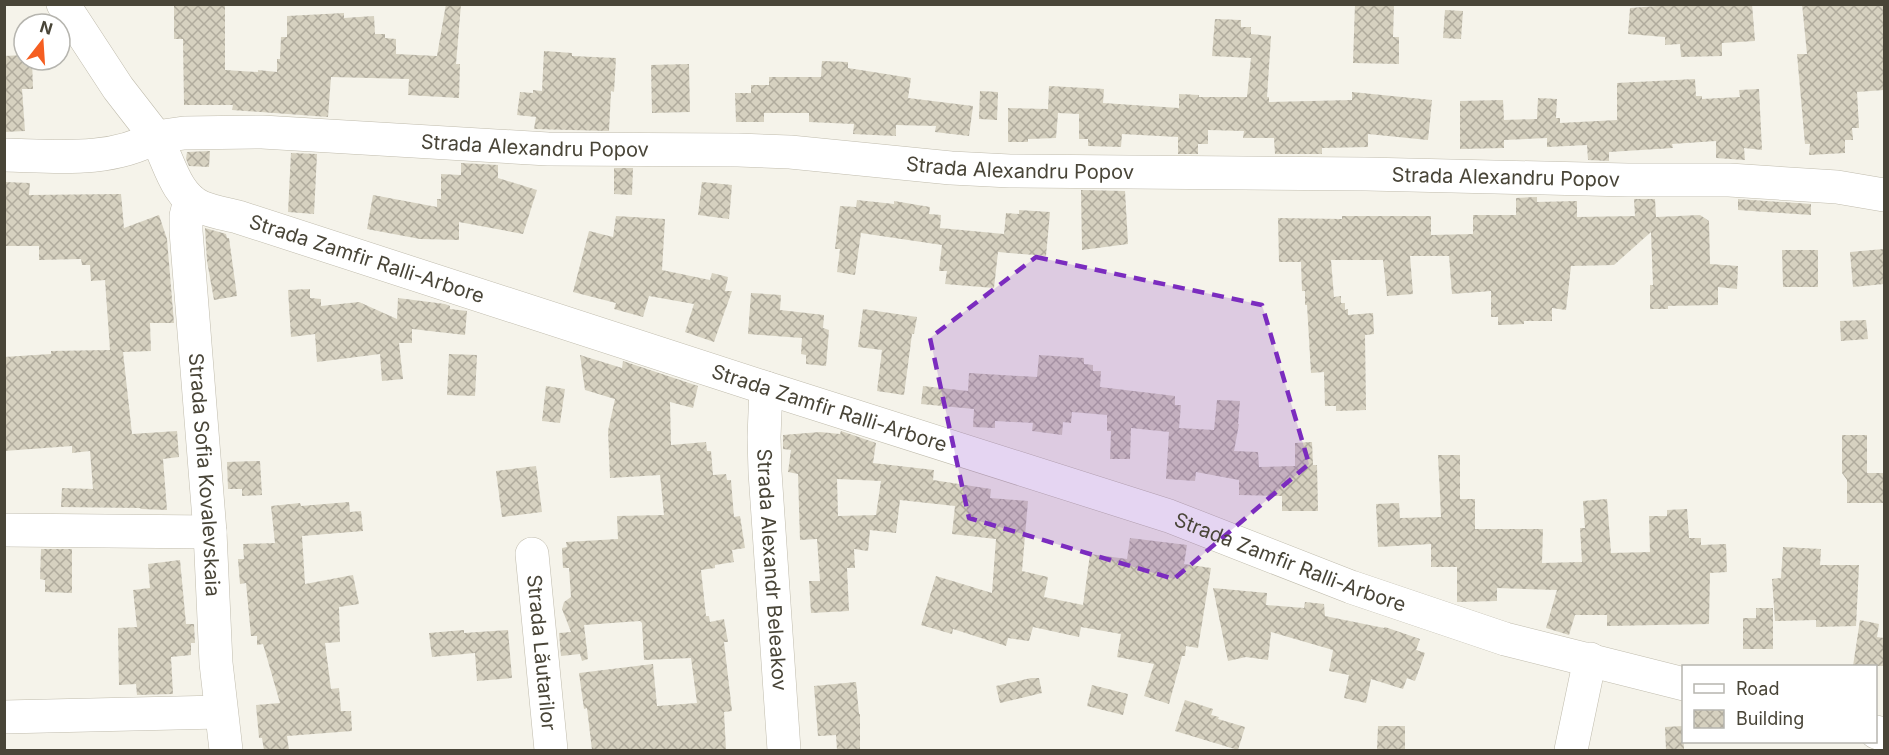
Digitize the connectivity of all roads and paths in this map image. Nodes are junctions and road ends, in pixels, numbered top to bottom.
1 (63, 4) edge
2 (156, 137) junction
3 (4, 155) edge
4 (1884, 195) edge
5 (189, 200) junction
6 (766, 388) junction
7 (4, 530) edge
8 (210, 532) junction
9 (532, 554) dead end
10 (1590, 659) junction
11 (1682, 684) edge
12 (220, 712) junction
13 (4, 717) edge
14 (226, 750) edge
15 (550, 750) edge
16 (784, 750) edge
17 (1571, 750) edge

1 - 2 street
2 - 3 street
2 - 4 street, Strada Alexandru Popov
2 - 5 street
5 - 6 street, Strada Zamfir Ralli-Arbore
5 - 8 street, Strada Sofia Kovalevskaia
6 - 10 street, Strada Zamfir Ralli-Arbore
6 - 16 street, Strada Alexandr Beleakov
7 - 8 street
8 - 12 street, Strada Sofia Kovalevskaia
9 - 15 street, Strada Lăutarilor
10 - 11 street, Strada Zamfir Ralli-Arbore
10 - 17 street
12 - 13 street
12 - 14 street, Strada Sofia Kovalevskaia

